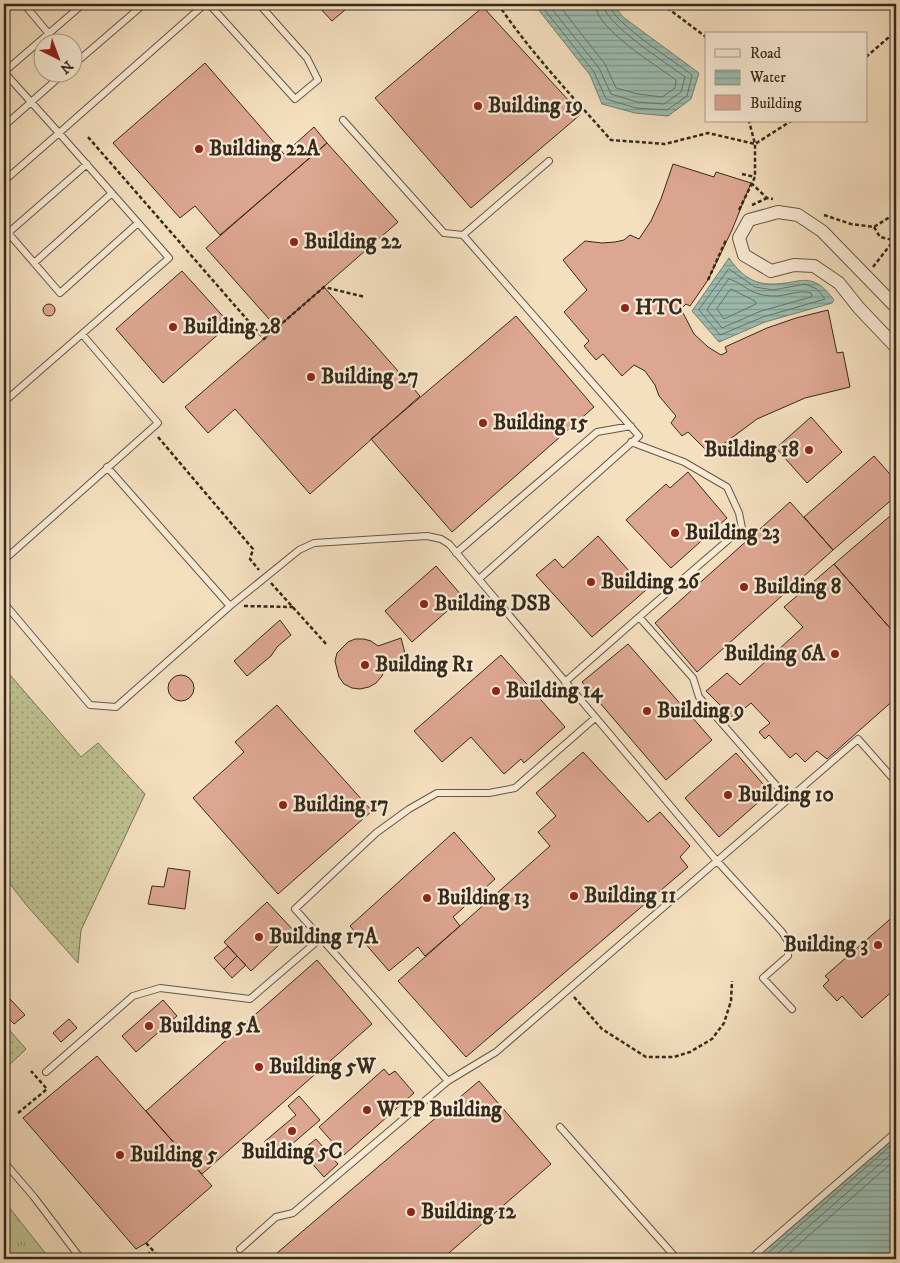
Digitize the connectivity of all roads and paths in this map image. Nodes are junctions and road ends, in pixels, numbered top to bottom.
1 (24, 4) edge
2 (83, 4) edge
3 (144, 4) edge
4 (205, 4) edge
5 (209, 4) edge
6 (259, 4) edge
7 (487, 4) edge
8 (498, 4) edge
9 (662, 4) edge
10 (483, 7) dead end
11 (896, 31) edge
12 (46, 32) edge
13 (50, 32) edge
14 (705, 36) edge
15 (32, 48) edge
16 (868, 55) edge
17 (82, 57) edge
18 (4, 72) edge
19 (54, 82) edge
20 (31, 102) junction
21 (343, 120) dead end
22 (749, 122) edge
23 (789, 122) edge
24 (4, 126) edge
25 (59, 133) junction
26 (88, 137) dead end
27 (755, 144) junction
28 (549, 161) dead end
29 (87, 164) junction
30 (742, 174) dead end
31 (755, 177) junction
32 (4, 181) edge
33 (751, 183) junction
34 (112, 193) junction
35 (776, 199) dead end
36 (896, 213) edge
37 (822, 215) dead end
38 (736, 218) dead end
39 (138, 223) junction
40 (874, 227) junction
41 (6, 230) edge
42 (463, 235) junction
43 (728, 236) dead end
44 (896, 241) edge
45 (34, 263) junction
46 (708, 280) dead end
47 (365, 297) dead end
48 (896, 307) edge
49 (82, 334) junction
50 (896, 347) edge
51 (4, 402) edge
52 (631, 426) junction
53 (151, 429) junction
54 (631, 442) junction
55 (107, 467) junction
56 (456, 553) junction
57 (4, 560) edge
58 (266, 578) junction
59 (479, 579) junction
60 (4, 603) edge
61 (230, 606) junction
62 (293, 607) junction
63 (639, 617) junction
64 (327, 645) dead end
65 (565, 682) junction
66 (596, 718) junction
67 (896, 782) edge
68 (788, 799) junction
69 (716, 861) junction
70 (321, 938) junction
71 (732, 980) dead end
72 (568, 990) junction
73 (792, 1008) dead end
74 (31, 1071) dead end
75 (46, 1072) dead end
76 (448, 1081) junction
77 (18, 1113) dead end
78 (560, 1127) dead end
79 (896, 1132) edge
80 (4, 1162) edge
81 (146, 1242) dead end
82 (240, 1249) dead end
83 (153, 1250) junction
84 (81, 1259) edge
85 (142, 1259) edge
86 (161, 1259) edge
87 (677, 1259) edge
88 (750, 1259) edge

1 - 12 lane
2 - 13 lane
3 - 17 lane
4 - 25 lane
5 - 6 lane
7 - 10 path
8 - 27 path
9 - 14 path
11 - 16 path
15 - 18 lane
18 - 20 lane
19 - 20 lane
20 - 24 lane
20 - 25 lane
21 - 42 lane
22 - 27 path
23 - 27 path
25 - 29 lane
25 - 32 lane
26 - 47 path
27 - 31 path
28 - 42 lane
29 - 34 lane
29 - 41 lane
30 - 31 path
31 - 33 path
33 - 35 path
33 - 38 path
34 - 39 lane
34 - 45 lane
36 - 40 path
37 - 40 path
39 - 45 lane
39 - 49 lane
40 - 44 path
41 - 45 lane
42 - 52 lane
43 - 46 path
48 - 50 street
49 - 51 lane
49 - 53 lane
52 - 54 lane
52 - 56 lane
53 - 55 lane
53 - 58 path
54 - 59 lane
54 - 63 lane
55 - 57 lane
55 - 61 lane
56 - 58 lane
56 - 59 lane
58 - 61 lane
58 - 62 path
59 - 65 lane
60 - 61 lane
61 - 62 path
62 - 64 path
63 - 65 lane
63 - 68 lane
65 - 66 lane
66 - 69 lane
66 - 70 lane
67 - 68 lane
68 - 69 lane
69 - 72 lane
69 - 73 lane
70 - 75 lane
70 - 76 lane
71 - 72 path
72 - 76 lane
74 - 77 path
76 - 82 lane
78 - 87 lane
79 - 88 lane
80 - 84 lane
81 - 83 path
83 - 85 path
83 - 86 path

